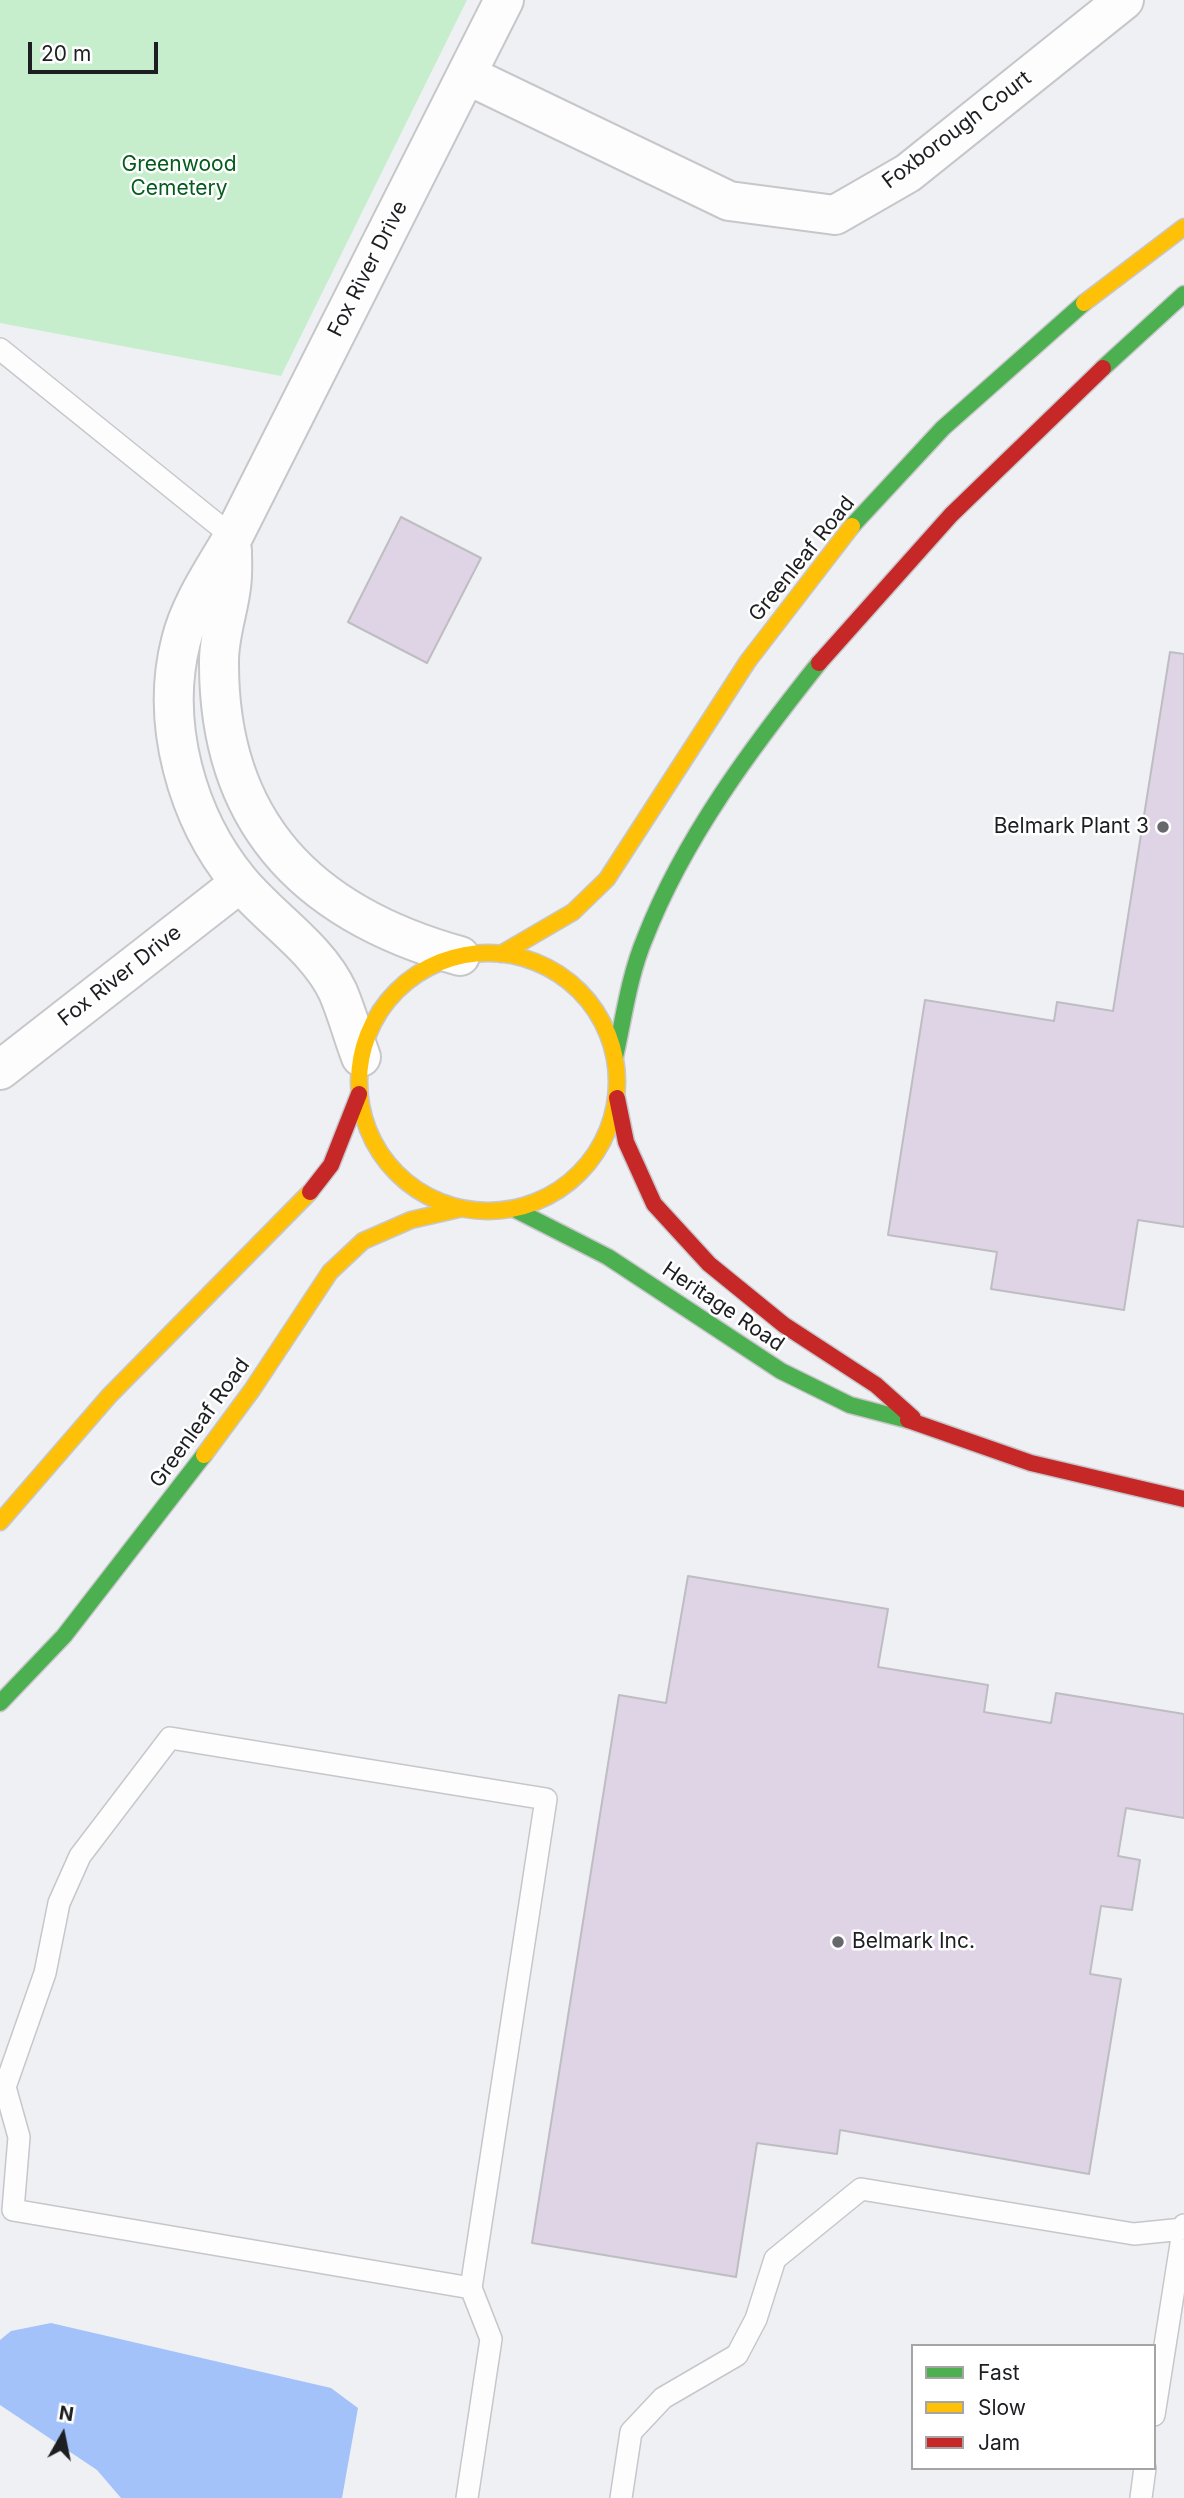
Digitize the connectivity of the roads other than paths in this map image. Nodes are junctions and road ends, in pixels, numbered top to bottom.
1 (503, 0) edge
2 (1124, 0) edge
3 (467, 75) junction
4 (1184, 228) edge
5 (1184, 294) edge
6 (0, 349) edge
7 (233, 537) junction
8 (240, 883) junction
9 (501, 954) junction
10 (460, 956) junction
11 (615, 1057) junction
12 (0, 1070) edge
13 (360, 1075) junction
14 (617, 1098) junction
15 (459, 1209) junction
16 (514, 1209) junction
17 (917, 1422) junction
18 (1184, 1499) edge
19 (0, 1522) edge
20 (0, 1703) edge
21 (2, 2086) edge
22 (1184, 2227) edge
23 (471, 2288) junction
24 (1156, 2402) edge
25 (1145, 2470) edge
26 (467, 2498) edge
27 (621, 2498) edge
28 (1140, 2498) edge

1 - 3 street, Fox River Drive
2 - 3 street, Foxborough Court
3 - 7 street, Fox River Drive
4 - 9 main road, Greenleaf Road
5 - 11 main road
6 - 7 lane
7 - 8 street, Fox River Drive
7 - 10 street, Fox River Drive
8 - 12 street, Fox River Drive
8 - 13 street, Fox River Drive
9 - 10 main road
9 - 11 main road
10 - 13 main road
11 - 14 main road
13 - 15 main road
13 - 19 main road
14 - 16 main road
14 - 17 main road, Heritage Road
15 - 16 main road
15 - 20 main road, Greenleaf Road
16 - 17 main road, Heritage Road
17 - 18 main road, Heritage Road
21 - 23 lane
21 - 23 lane
22 - 24 lane
22 - 27 lane
23 - 26 lane
25 - 28 lane

